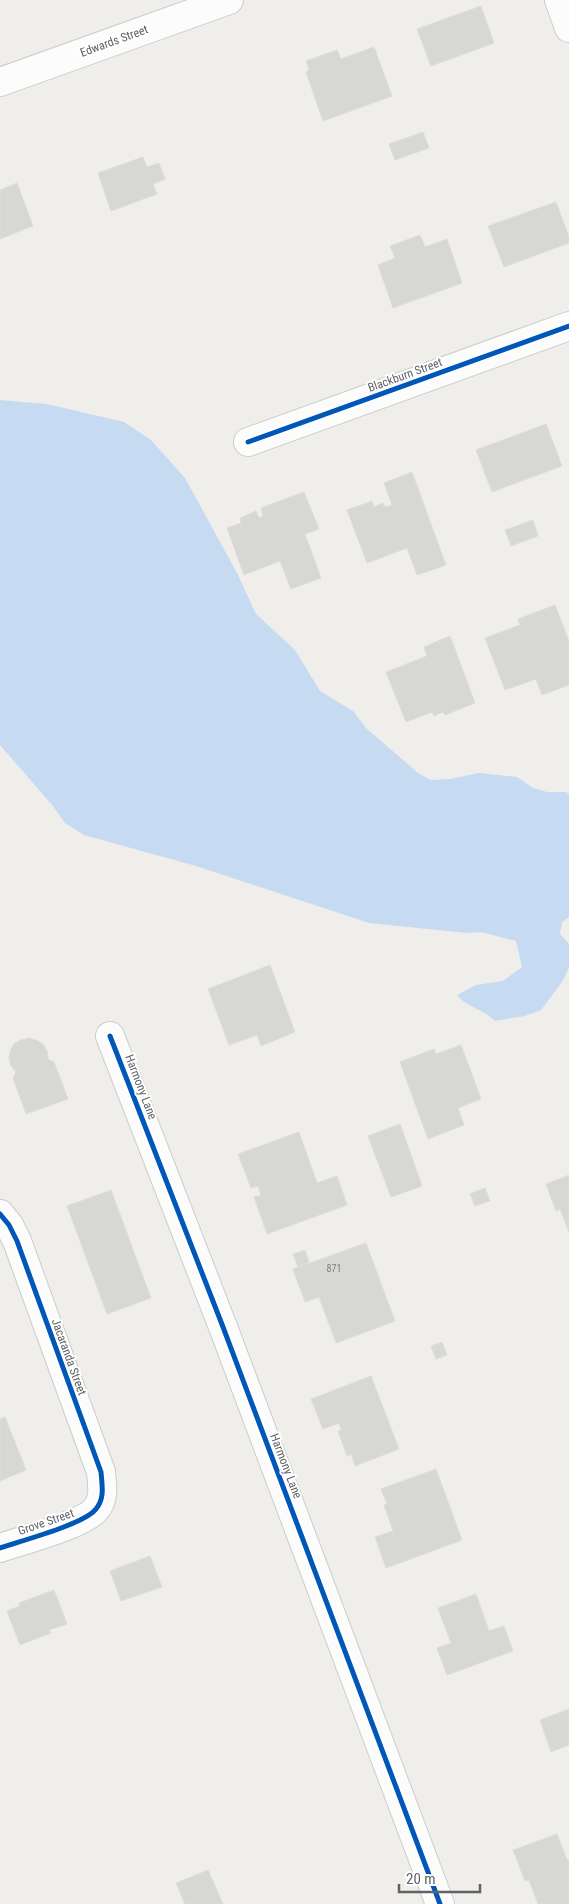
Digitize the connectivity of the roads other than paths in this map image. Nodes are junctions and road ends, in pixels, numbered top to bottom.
1 (229, 0) edge
2 (559, 0) edge
3 (569, 28) edge
4 (0, 82) edge
5 (569, 326) edge
6 (248, 442) dead end
7 (110, 1036) dead end
8 (0, 1214) edge
9 (96, 1510) joint
10 (0, 1548) edge
11 (440, 1904) edge

1 - 4 street, Edwards Street
2 - 3 street
5 - 6 street, Blackburn Street
7 - 11 street, Harmony Lane
8 - 9 street, Jacaranda Street
9 - 10 street, Grove Street

